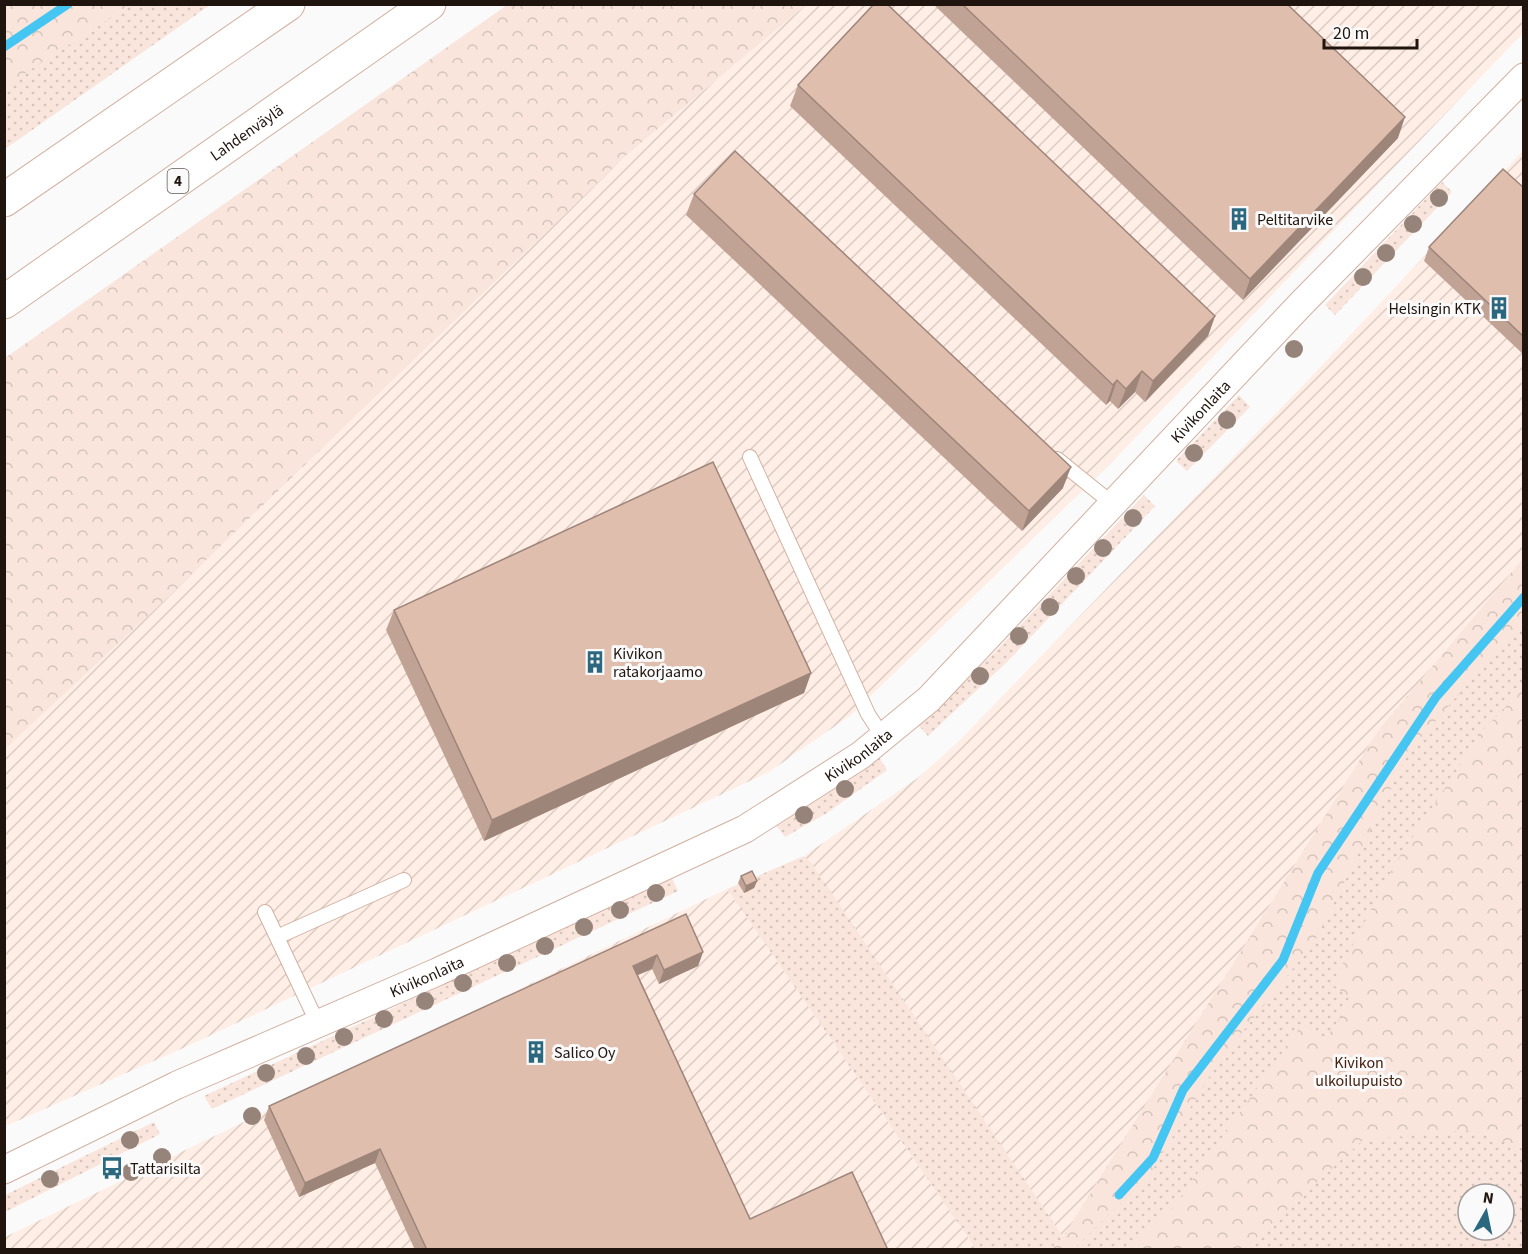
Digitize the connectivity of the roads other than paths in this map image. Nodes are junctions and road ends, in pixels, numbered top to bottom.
1 (288, 4) edge
2 (429, 4) edge
3 (1524, 77) edge
4 (4, 200) edge
5 (4, 302) edge
6 (1049, 452) edge
7 (750, 457) dead end
8 (1114, 505) junction
9 (883, 737) junction
10 (404, 880) dead end
11 (265, 912) dead end
12 (277, 937) junction
13 (318, 1024) junction
14 (4, 1170) edge

1 - 4 highway
2 - 5 highway, Lahdenväylä / 4
3 - 8 street, Kivikonlaita
6 - 8 lane
7 - 9 lane
8 - 9 street, Kivikonlaita
9 - 13 street, Kivikonlaita
10 - 12 lane
11 - 12 lane
12 - 13 lane
13 - 14 street, Kivikonlaita

